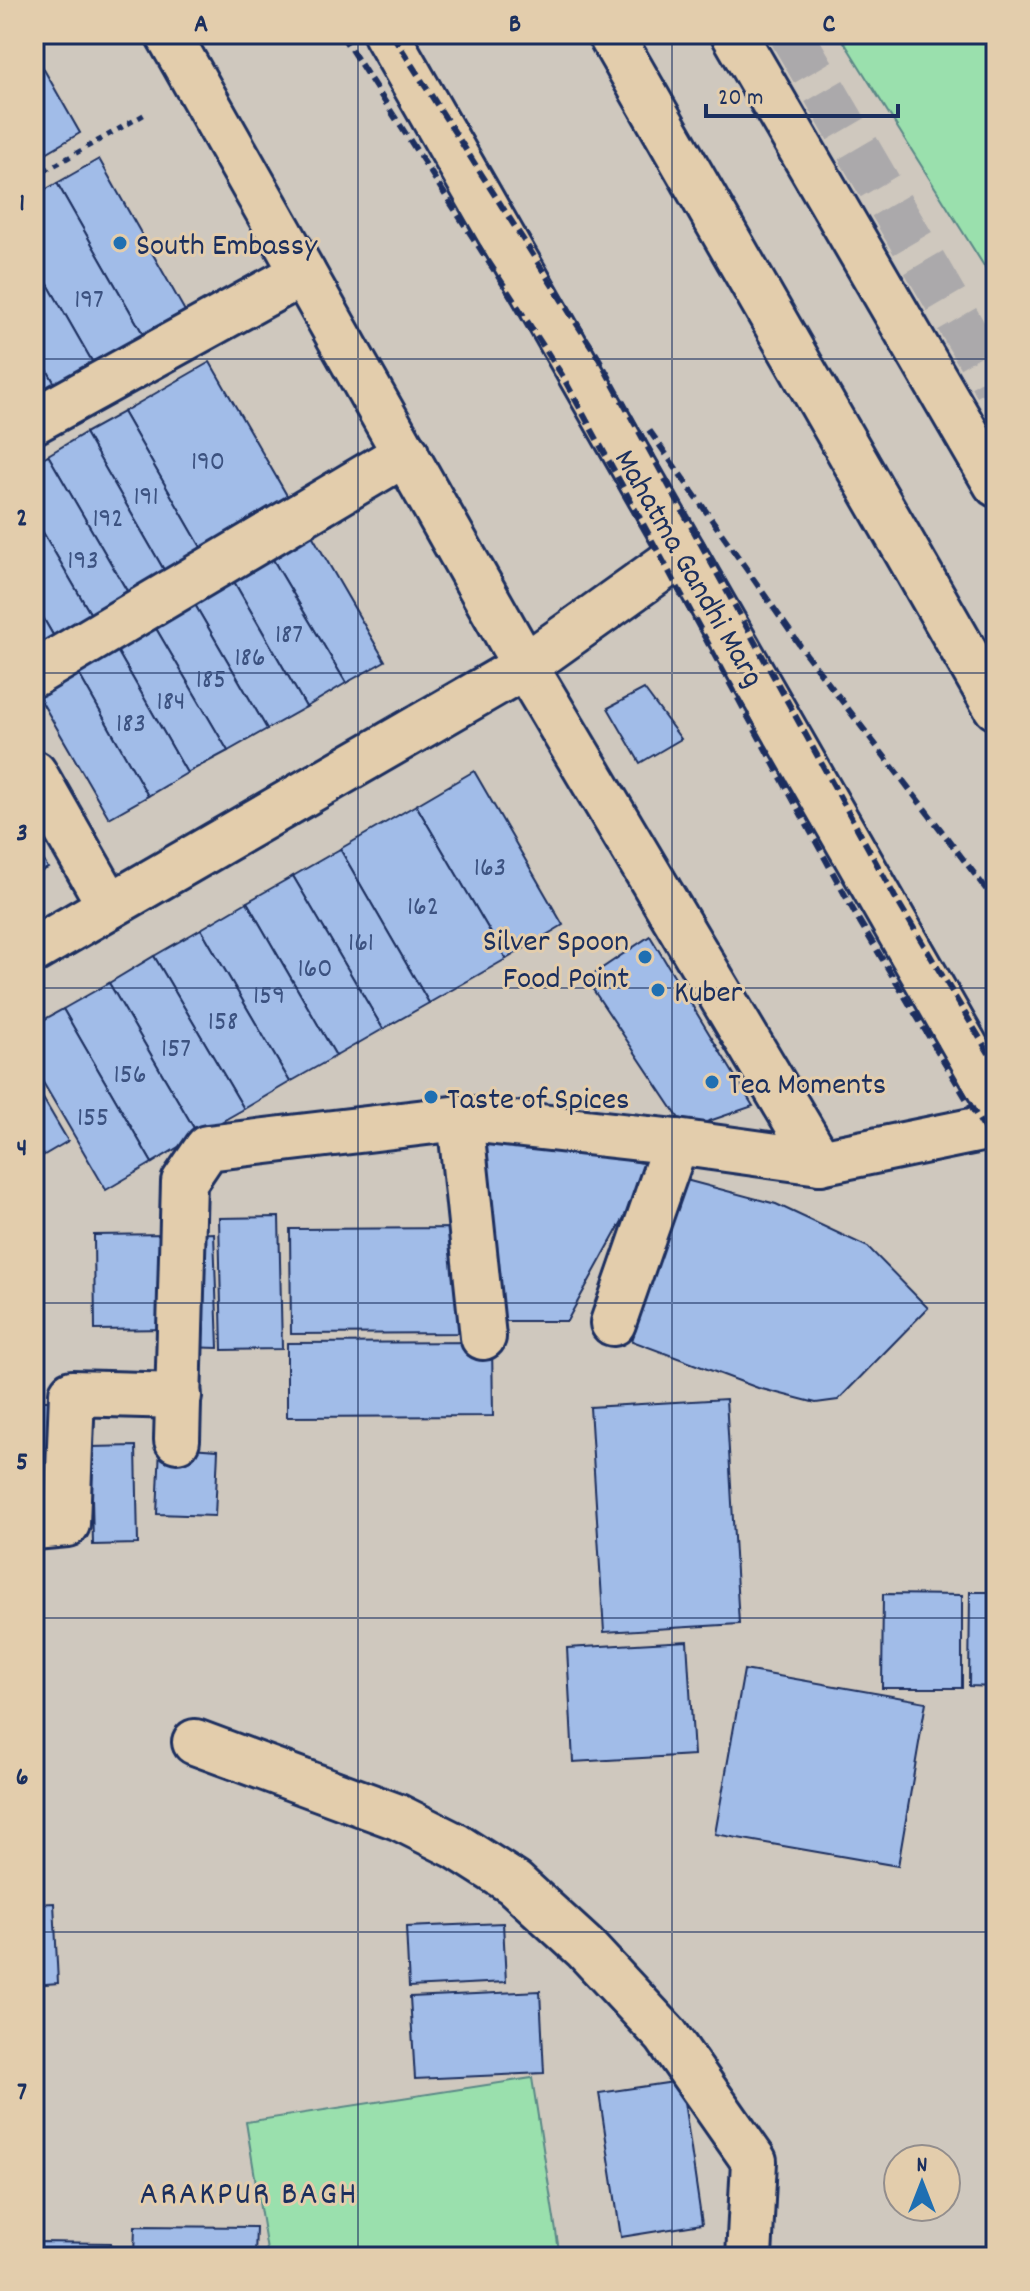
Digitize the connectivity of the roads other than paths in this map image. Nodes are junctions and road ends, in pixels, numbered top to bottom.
1 (168, 34) edge
2 (386, 34) edge
3 (610, 34) edge
4 (734, 34) edge
5 (303, 273) junction
6 (34, 421) edge
7 (406, 453) junction
8 (996, 484) edge
9 (683, 553) junction
10 (525, 666) junction
11 (34, 674) edge
12 (996, 707) edge
13 (34, 773) edge
14 (110, 906) junction
15 (34, 950) edge
16 (996, 1100) edge
17 (460, 1118) junction
18 (996, 1126) edge
19 (676, 1142) junction
20 (820, 1162) junction
21 (613, 1323) dead end
22 (483, 1337) dead end
23 (179, 1396) junction
24 (177, 1440) dead end
25 (34, 1527) edge
26 (195, 1742) dead end
27 (749, 2257) edge

1 - 5 street
2 - 9 street, Mahatma Gandhi Marg
3 - 12 street
4 - 8 street
5 - 6 street
5 - 7 street
7 - 10 street
7 - 11 street
9 - 10 street
9 - 16 street, Mahatma Gandhi Marg
10 - 14 street
10 - 20 street
13 - 14 street
14 - 15 street
17 - 19 street
17 - 22 street
17 - 23 street
18 - 20 street
19 - 20 street
19 - 21 street
23 - 24 street
23 - 25 street
26 - 27 street

